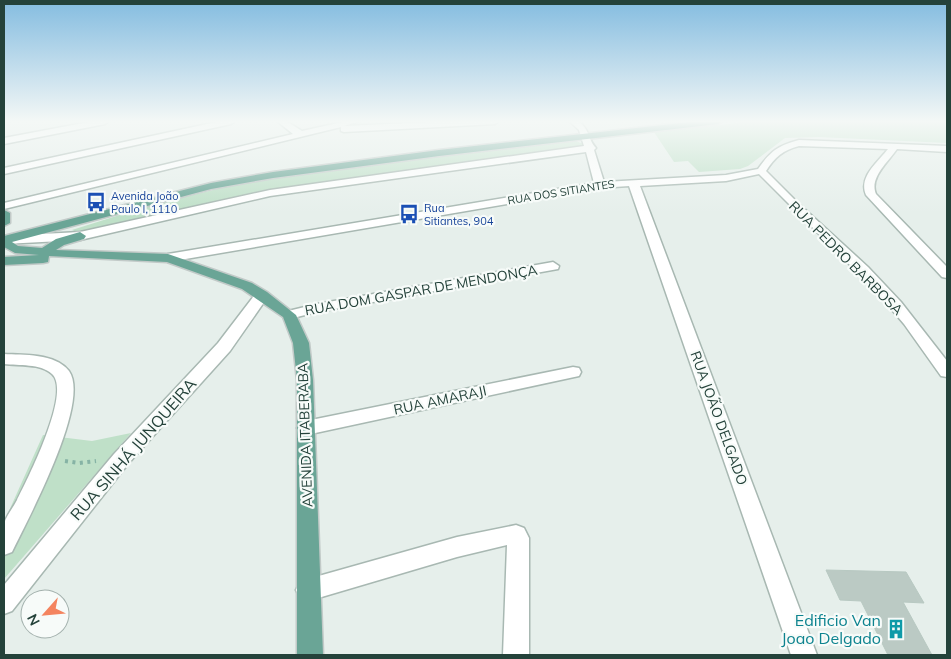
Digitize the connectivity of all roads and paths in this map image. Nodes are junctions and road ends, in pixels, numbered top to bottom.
1 (91, 152) edge
2 (231, 152) edge
3 (412, 152) edge
4 (448, 152) edge
5 (564, 152) edge
6 (592, 152) edge
7 (778, 152) edge
8 (891, 152) edge
9 (4, 171) edge
10 (761, 171) junction
11 (633, 182) junction
12 (600, 185) junction
13 (4, 206) edge
14 (4, 213) edge
15 (4, 223) edge
16 (4, 230) edge
17 (80, 236) junction
18 (4, 240) edge
19 (48, 253) junction
20 (84, 257) junction
21 (168, 258) junction
22 (4, 261) edge
23 (553, 266) dead end
24 (947, 274) edge
25 (262, 295) junction
26 (289, 315) junction
27 (4, 359) edge
28 (573, 372) dead end
29 (947, 372) edge
30 (306, 428) junction
31 (48, 454) junction
32 (121, 459) junction
33 (4, 545) edge
34 (308, 590) junction
35 (4, 603) edge
36 (310, 655) edge
37 (516, 655) edge
38 (804, 655) edge

1 - 9 street
2 - 13 street
3 - 16 main road
4 - 18 main road
5 - 17 street
6 - 12 street
7 - 10 street
8 - 24 street
10 - 11 street, RUA DOS SITIANTES
10 - 29 street, RUA PEDRO BARBOSA
11 - 12 street, RUA DOS SITIANTES
11 - 38 street, RUA JOÃO DELGADO
12 - 21 street, RUA DOS SITIANTES
14 - 15 main road
16 - 18 main road
17 - 18 street
17 - 19 main road
18 - 19 main road
19 - 20 main road
20 - 21 main road
20 - 22 main road
21 - 25 main road
23 - 26 street, RUA DOM GASPAR DE MENDONÇA
25 - 26 main road
25 - 32 street, RUA SINHÁ JUNQUEIRA
26 - 30 main road, AVENIDA ITABERABA
27 - 31 street
28 - 30 street, RUA AMARAJI
30 - 34 main road, AVENIDA ITABERABA
31 - 32 path
31 - 33 street
32 - 35 street, RUA SINHÁ JUNQUEIRA
34 - 36 main road, AVENIDA ITABERABA
34 - 37 street

